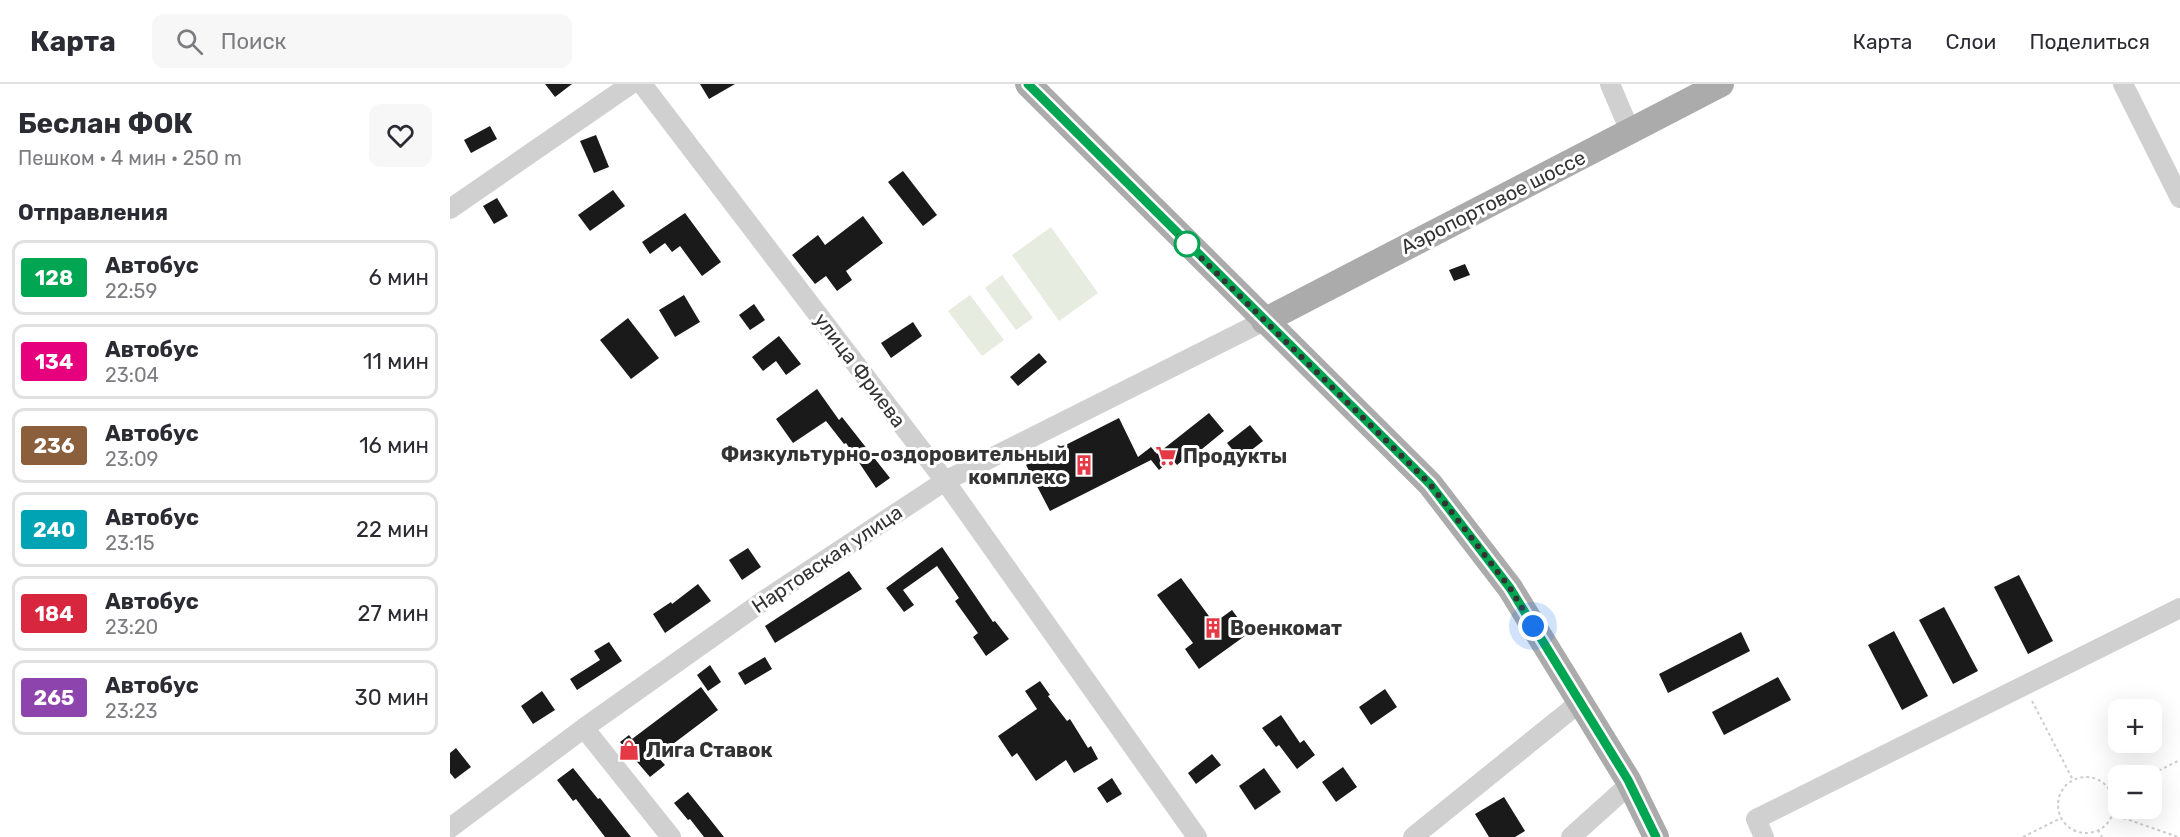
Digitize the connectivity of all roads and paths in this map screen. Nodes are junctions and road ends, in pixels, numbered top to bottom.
1 (632, 84) edge
2 (642, 84) edge
3 (1028, 84) edge
4 (1610, 84) edge
5 (1721, 84) edge
6 (2124, 84) edge
7 (1630, 131) junction
8 (2180, 198) edge
9 (450, 210) edge
10 (1264, 321) junction
11 (945, 481) junction
12 (2180, 608) edge
13 (2024, 685) junction
14 (1579, 703) junction
15 (584, 728) junction
16 (2180, 760) edge
17 (2162, 769) edge
18 (2073, 780) junction
19 (1630, 784) junction
20 (2108, 789) edge
21 (2061, 818) junction
22 (453, 819) edge
23 (2110, 819) edge
24 (2126, 819) edge
25 (2098, 830) junction
26 (2077, 832) junction
27 (671, 837) edge
28 (1197, 837) edge
29 (1413, 837) edge
30 (1571, 837) edge
31 (1656, 837) edge
32 (1764, 837) edge
33 (2023, 837) edge
34 (2075, 837) edge
35 (2102, 837) edge
36 (2178, 837) edge

1 - 9 street
2 - 11 street, улица Фриева
3 - 10 main road
4 - 7 street
5 - 7 main road, Аэропортовое шоссе
6 - 8 street
7 - 10 main road, Аэропортовое шоссе
10 - 11 street, Нартовская улица
10 - 14 main road
11 - 15 street, Нартовская улица
11 - 28 street, улица Фриева
12 - 13 street
13 - 18 path
13 - 32 street
14 - 19 main road
14 - 29 street
15 - 22 street, Нартовская улица
15 - 27 street
16 - 17 path
18 - 20 path
18 - 21 path
19 - 30 street
19 - 31 main road
21 - 26 path
21 - 33 path
23 - 25 path
24 - 36 path
25 - 26 path
25 - 35 path
26 - 34 path

